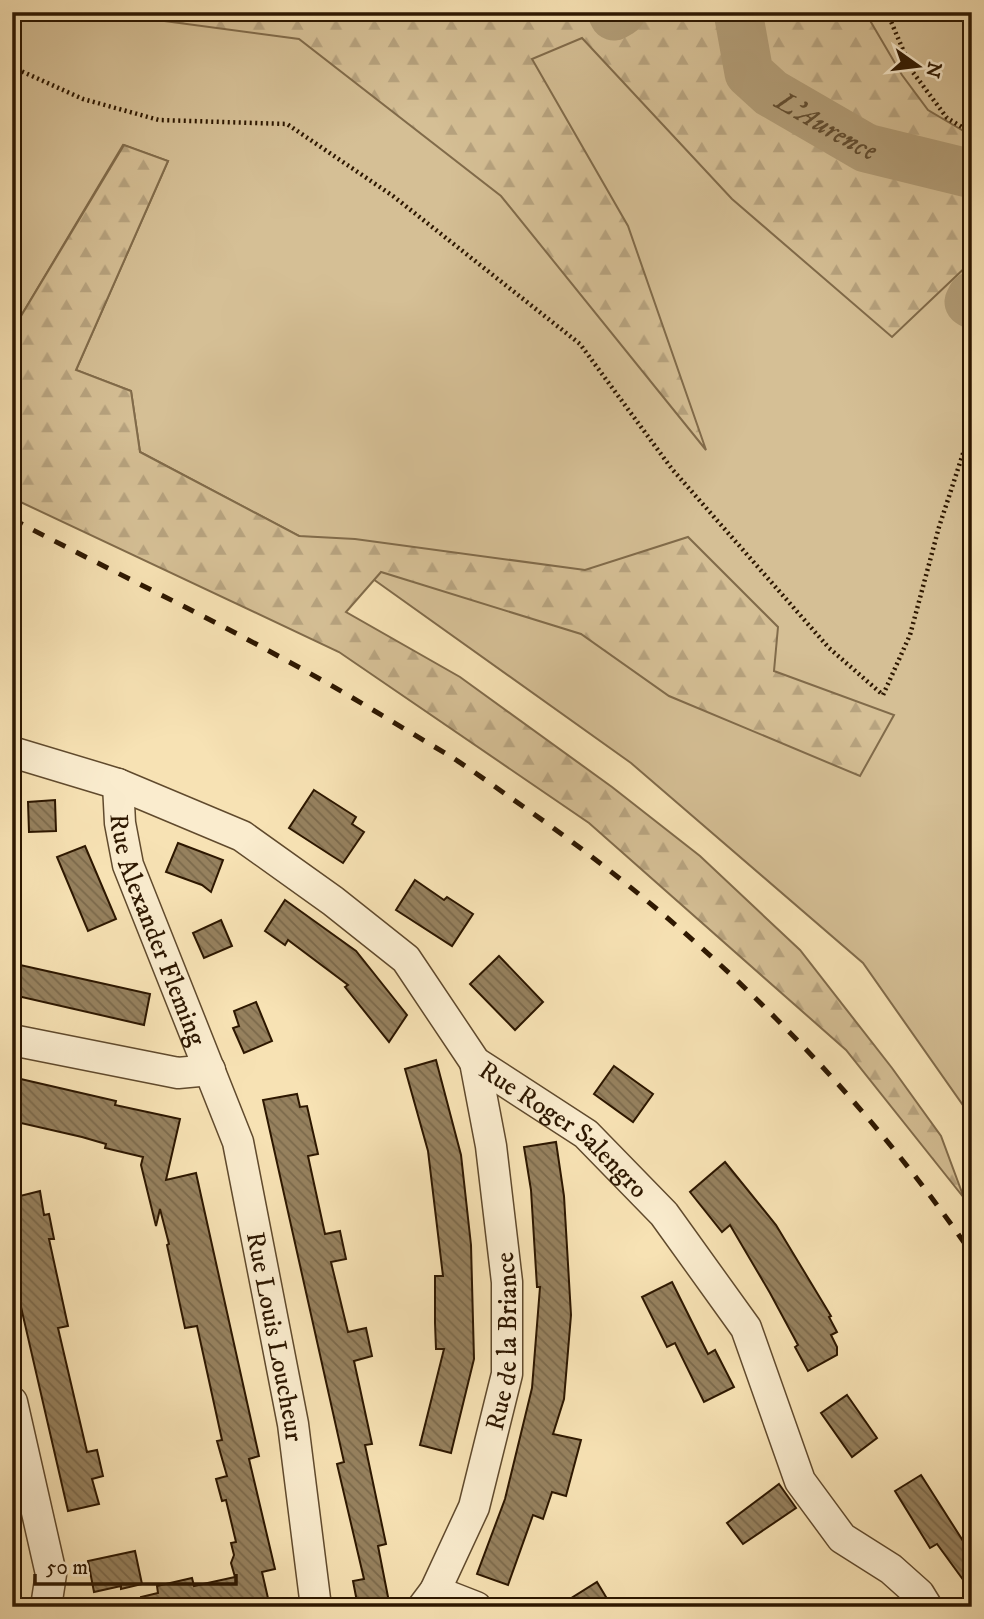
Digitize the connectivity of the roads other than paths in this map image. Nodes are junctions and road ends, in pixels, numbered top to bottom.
1 (12, 752) edge
2 (118, 784) junction
3 (12, 1040) edge
4 (475, 1062) junction
5 (210, 1070) junction
6 (12, 1402) edge
7 (429, 1599) edge
8 (915, 1602) edge
9 (46, 1607) edge
10 (316, 1607) edge
11 (476, 1607) edge

1 - 2 street, Rue Roger Salengro
2 - 4 street, Rue Roger Salengro
2 - 5 street, Rue Alexander Fleming
3 - 5 street
4 - 7 street, Rue de la Briance
4 - 8 street, Rue Roger Salengro
5 - 10 street, Rue Louis Loucheur
6 - 9 street
7 - 11 street

